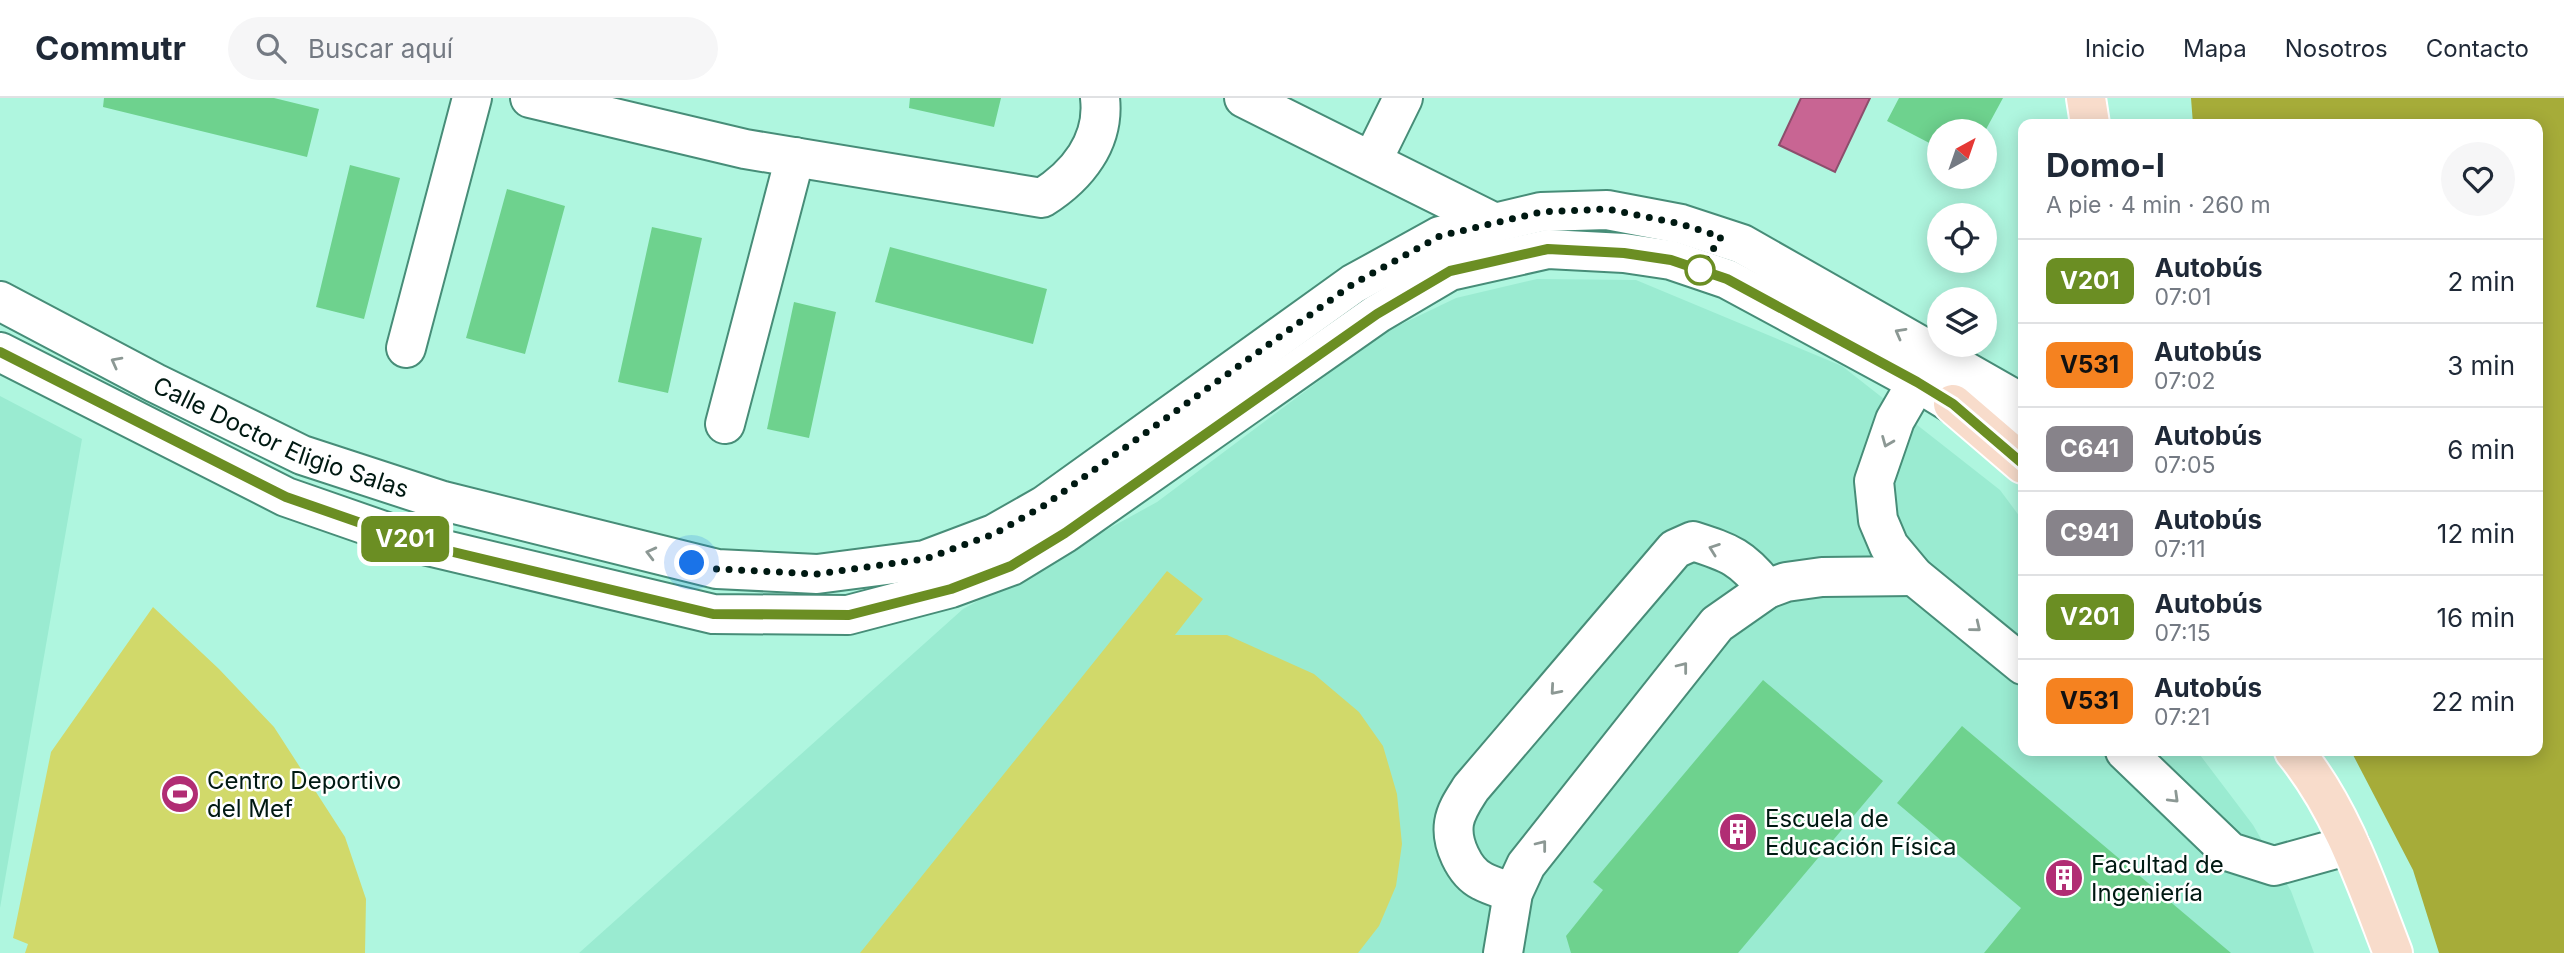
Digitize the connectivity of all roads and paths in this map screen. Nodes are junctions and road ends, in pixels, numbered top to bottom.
1 (471, 98) edge
2 (530, 98) edge
3 (1100, 98) edge
4 (1244, 98) edge
5 (1403, 98) edge
6 (2086, 98) edge
7 (2089, 119) edge
8 (795, 157) junction
9 (1372, 161) junction
10 (1495, 223) junction
11 (0, 301) edge
12 (406, 348) dead end
13 (0, 352) edge
14 (1917, 382) junction
15 (2018, 401) edge
16 (1953, 404) junction
17 (725, 424) dead end
18 (2018, 436) edge
19 (2018, 460) edge
20 (1914, 576) junction
21 (1767, 589) junction
22 (2018, 661) edge
23 (2130, 756) edge
24 (2297, 756) edge
25 (2350, 845) junction
26 (1513, 893) junction
27 (1503, 953) edge
28 (2393, 953) edge

1 - 12 street
2 - 8 street
3 - 8 street
4 - 9 street
5 - 9 street
6 - 7 main road
8 - 17 street
9 - 10 street
10 -> 11 street, Calle Doctor Eligio Salas
15 -> 10 street, Calle Doctor Eligio Salas
13 - 14 street, Calle Doctor Eligio Salas
14 - 16 street, Calle Doctor Eligio Salas
14 -> 20 street
16 - 18 street, Calle Doctor Eligio Salas
16 - 19 main road
20 - 21 street
20 -> 22 street
26 -> 21 street
21 -> 26 street
23 -> 25 street
24 - 25 main road
25 - 28 main road
26 - 27 street

